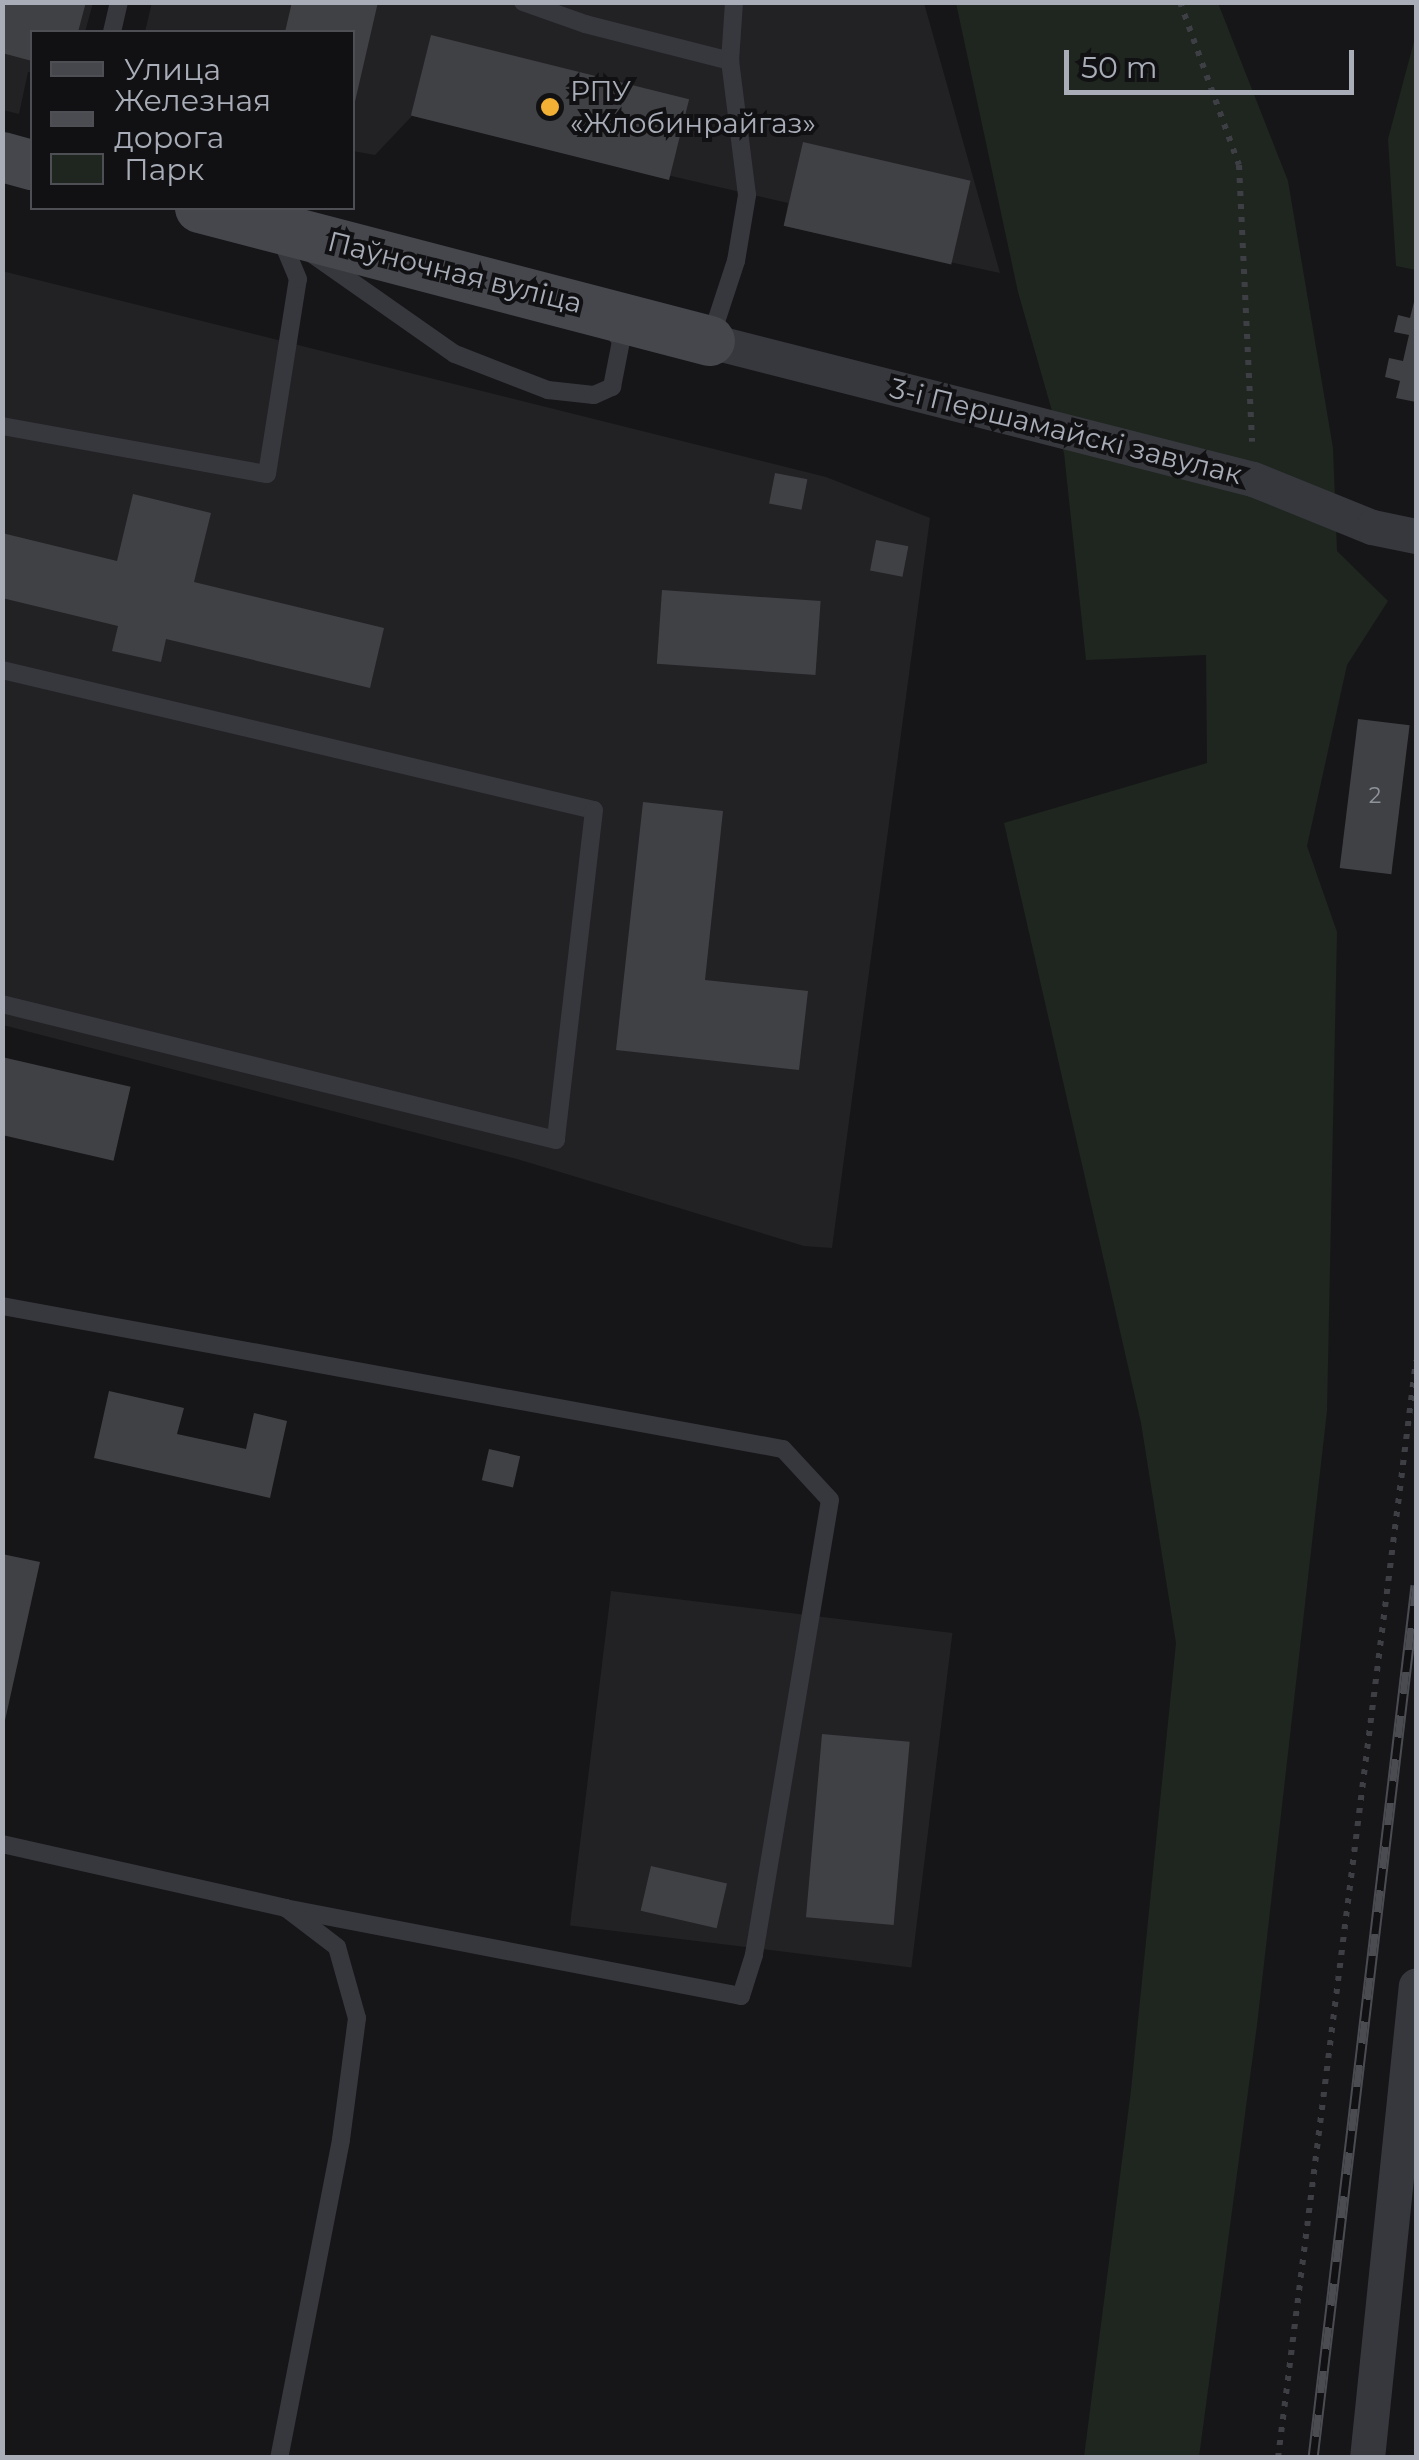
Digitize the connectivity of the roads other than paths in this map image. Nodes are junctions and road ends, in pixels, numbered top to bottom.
1 (119, 2) edge
2 (523, 2) edge
3 (734, 2) edge
4 (112, 30) edge
5 (730, 62) junction
6 (2, 158) edge
7 (30, 165) edge
8 (208, 210) edge
9 (276, 226) junction
10 (597, 308) junction
11 (710, 341) junction
12 (2, 426) edge
13 (1416, 536) edge
14 (2, 670) edge
15 (2, 1004) edge
16 (2, 1306) edge
17 (2, 1844) edge
18 (286, 1908) junction
19 (1416, 1986) edge
20 (280, 2458) edge
21 (1367, 2458) edge

1 - 4 lane
2 - 5 lane
3 - 5 lane
5 - 11 lane
6 - 7 street
8 - 9 street, Паўночная вуліца
9 - 10 street, Паўночная вуліца
9 - 10 lane
9 - 12 lane
10 - 11 street, Паўночная вуліца
11 - 13 street, 3-і Першамайскі завулак
14 - 15 lane
16 - 18 lane
17 - 18 lane
18 - 20 lane
19 - 21 street

